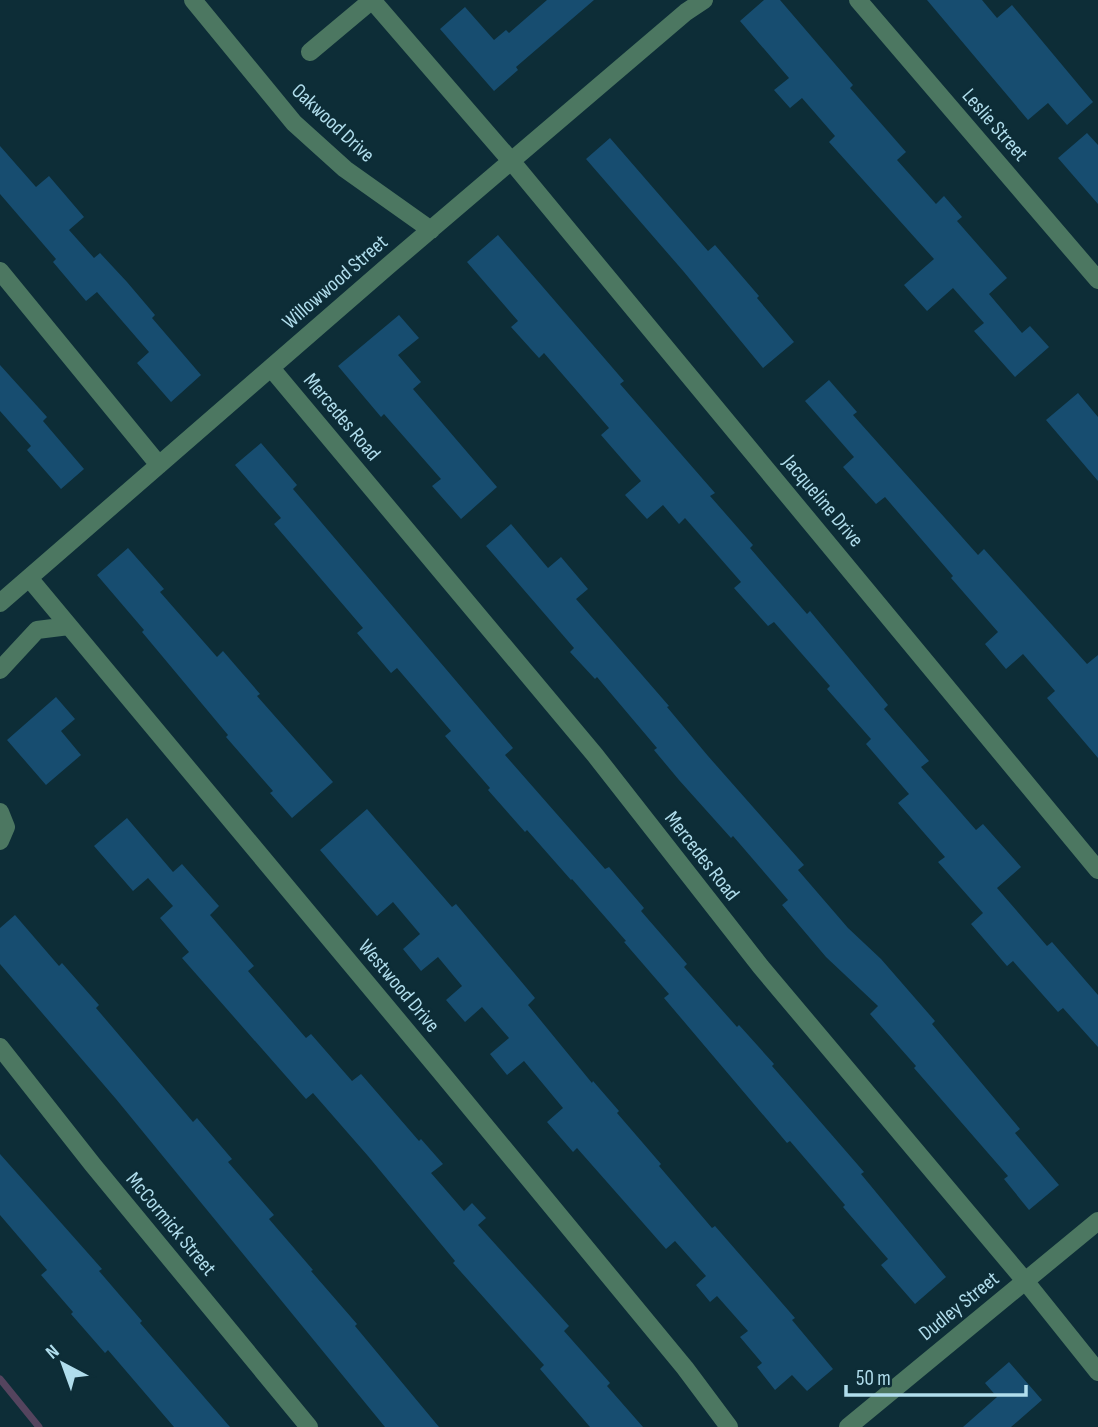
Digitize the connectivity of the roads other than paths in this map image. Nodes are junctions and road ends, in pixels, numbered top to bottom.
1 (193, 0) edge
2 (372, 0) edge
3 (704, 0) edge
4 (858, 0) edge
5 (310, 52) dead end
6 (512, 162) junction
7 (431, 230) junction
8 (0, 271) edge
9 (1098, 280) edge
10 (271, 368) junction
11 (159, 465) junction
12 (29, 578) junction
13 (0, 603) edge
14 (69, 626) junction
15 (0, 670) edge
16 (0, 812) edge
17 (0, 841) edge
18 (1098, 870) edge
19 (0, 1047) edge
20 (1098, 1221) edge
21 (1026, 1282) junction
22 (1098, 1372) edge
23 (309, 1427) edge
24 (729, 1427) edge
25 (848, 1427) edge

1 - 7 street, Oakwood Drive
2 - 5 street
2 - 6 street, Jacqueline Drive
3 - 6 street, Willowwood Street
4 - 9 street, Leslie Street
6 - 7 street, Willowwood Street
6 - 18 street, Jacqueline Drive
7 - 10 street, Willowwood Street
8 - 11 street
10 - 11 street, Willowwood Street
10 - 21 street, Mercedes Road
11 - 12 street, Willowwood Street
12 - 13 street, Willowwood Street
12 - 14 street, Westwood Drive
14 - 15 street
14 - 24 street, Westwood Drive
16 - 17 street
19 - 23 street, McCormick Street
20 - 21 street, Dudley Street
21 - 22 street, Mercedes Road
21 - 25 street, Dudley Street

